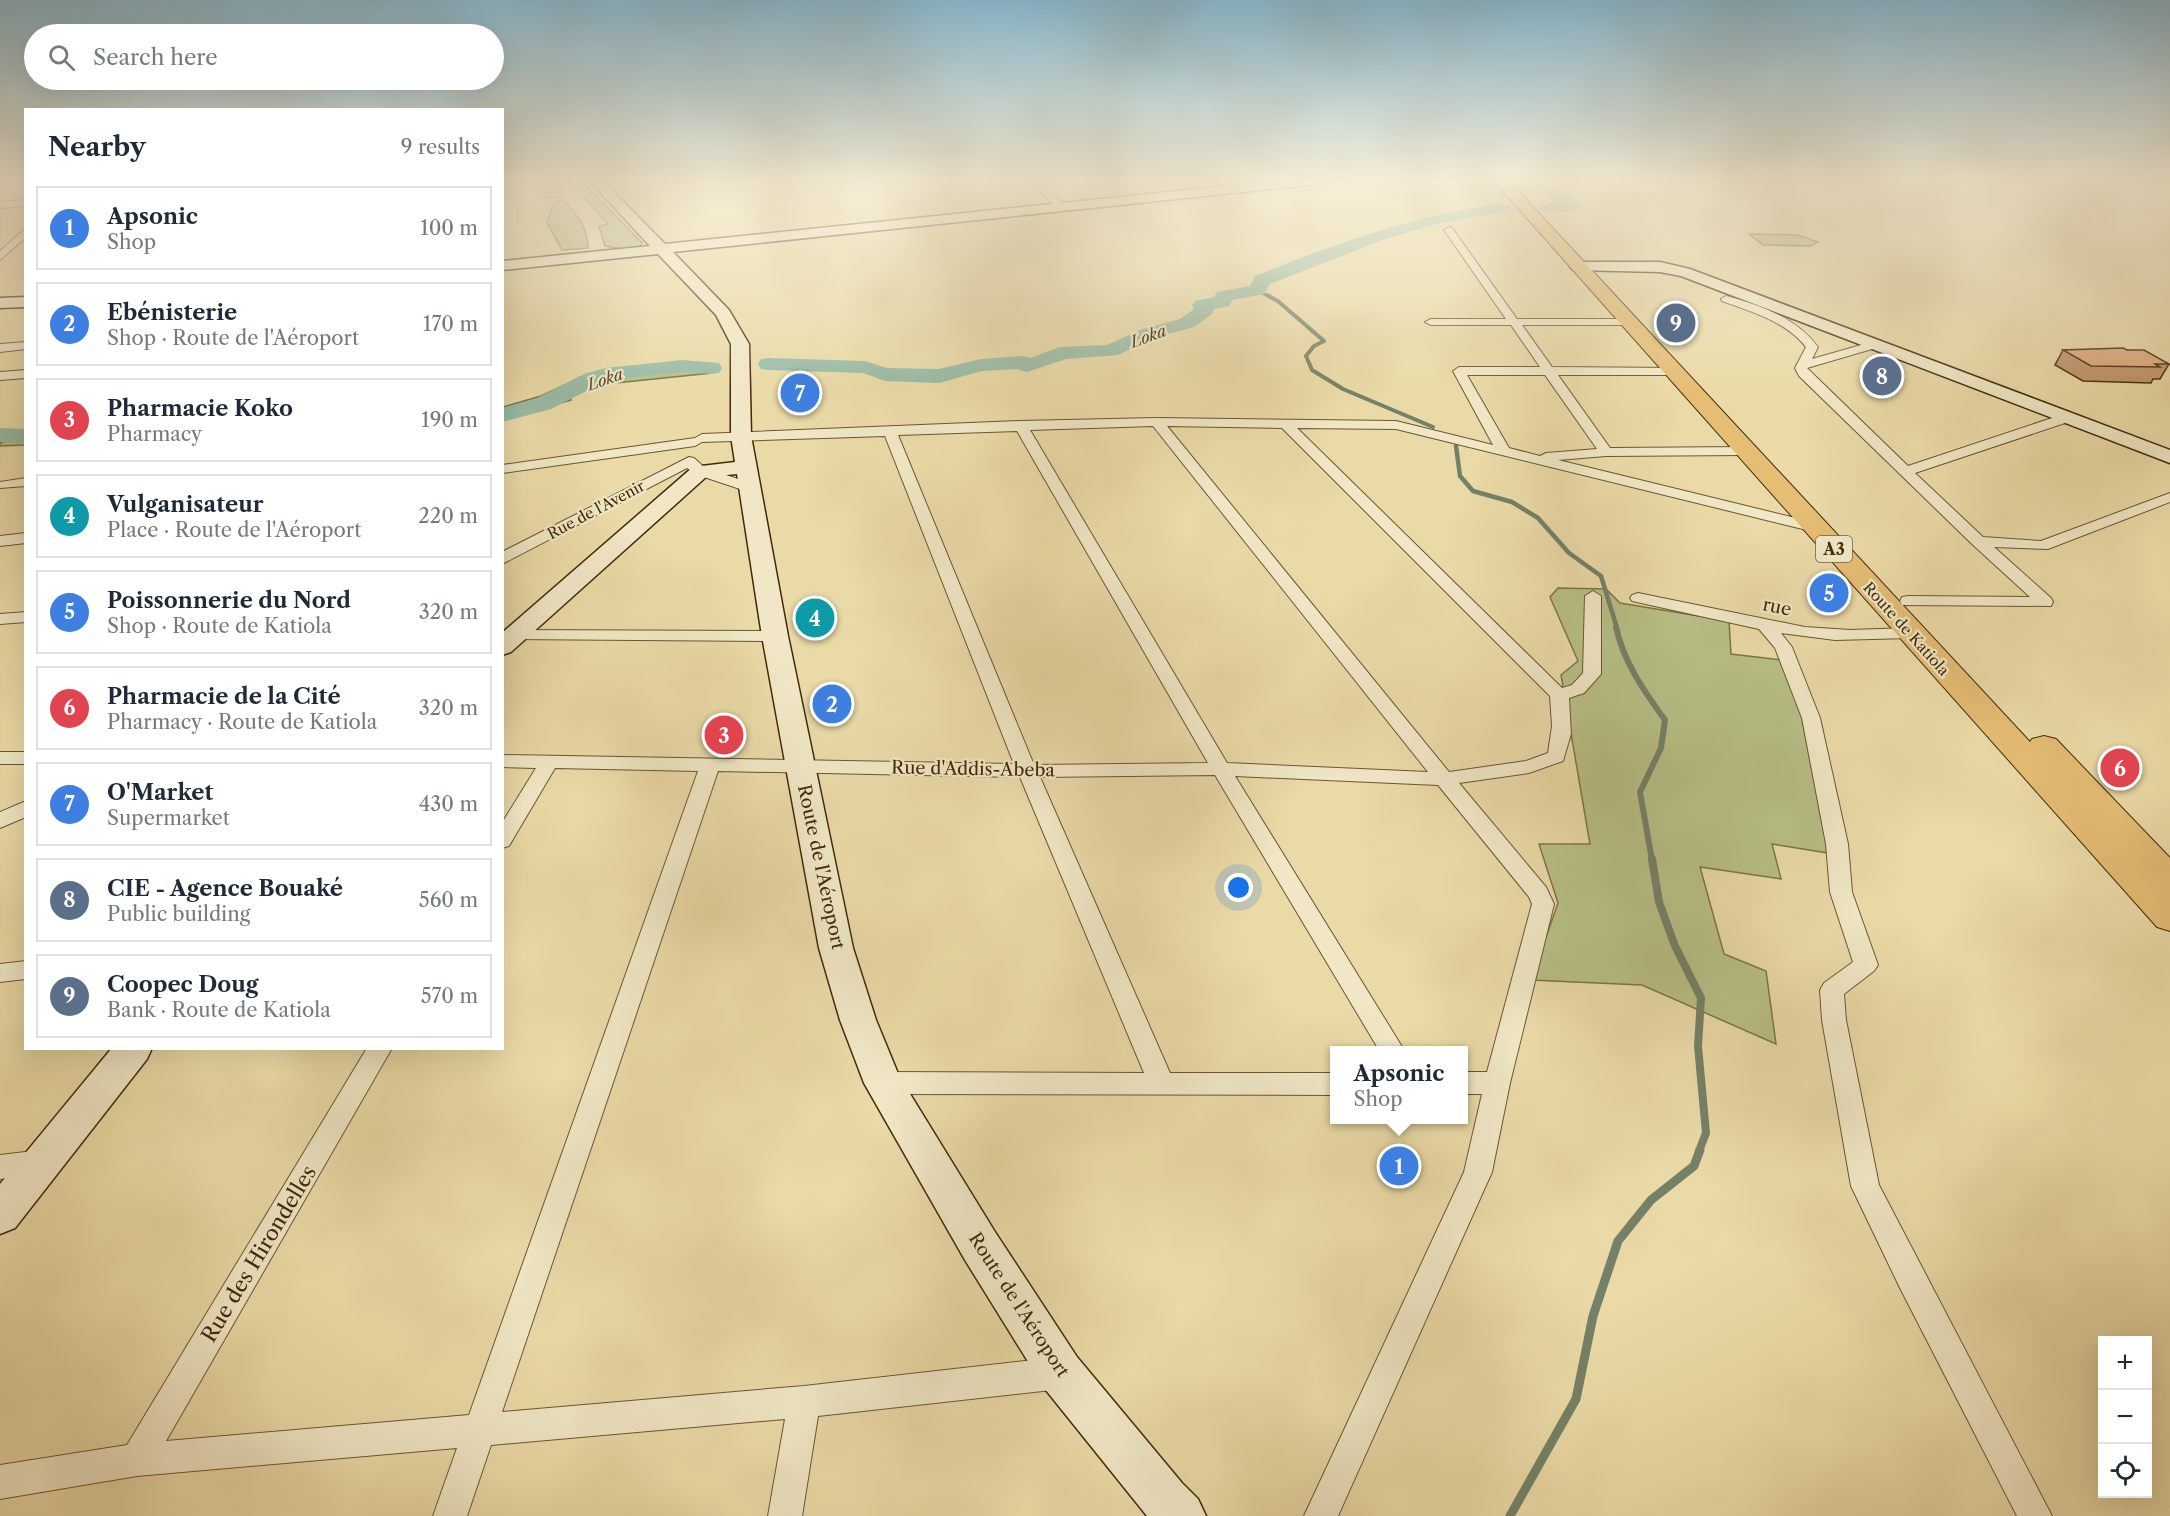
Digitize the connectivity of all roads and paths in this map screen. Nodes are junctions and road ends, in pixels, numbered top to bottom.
1 (662, 250) joint
2 (1463, 250) edge
3 (1568, 250) edge
4 (1570, 250) edge
5 (504, 266) edge
6 (1585, 267) junction
7 (1726, 298) dead end
8 (24, 302) edge
9 (0, 303) edge
10 (1431, 322) dead end
11 (1514, 322) junction
12 (1627, 322) junction
13 (24, 345) edge
14 (1875, 345) junction
15 (0, 348) edge
16 (1802, 365) junction
17 (1549, 371) junction
18 (1672, 371) junction
19 (24, 374) edge
20 (0, 376) edge
21 (2066, 418) junction
22 (1157, 422) junction
23 (1286, 424) junction
24 (741, 426) junction
25 (1020, 426) junction
26 (889, 430) junction
27 (698, 440) junction
28 (1745, 451) junction
29 (1504, 452) junction
30 (1606, 452) junction
31 (1529, 458) junction
32 (2170, 458) edge
33 (694, 466) junction
34 (504, 469) edge
35 (1906, 471) junction
36 (747, 477) junction
37 (24, 482) edge
38 (4, 485) dead end
39 (2170, 497) edge
40 (1815, 528) junction
41 (24, 538) edge
42 (0, 541) edge
43 (1977, 541) junction
44 (504, 559) edge
45 (1593, 596) dead end
46 (1638, 598) dead end
47 (1908, 601) junction
48 (24, 617) edge
49 (0, 619) edge
50 (1764, 624) junction
51 (1910, 633) junction
52 (775, 636) junction
53 (509, 641) edge
54 (1559, 695) junction
55 (0, 758) edge
56 (24, 758) edge
57 (504, 762) edge
58 (549, 762) junction
59 (710, 765) junction
60 (800, 766) junction
61 (1221, 770) junction
62 (1027, 771) junction
63 (1444, 779) junction
64 (24, 809) edge
65 (0, 821) edge
66 (504, 838) edge
67 (2170, 881) edge
68 (2170, 917) edge
69 (24, 970) edge
70 (0, 973) edge
71 (1390, 1046) edge
72 (132, 1050) edge
73 (379, 1050) edge
74 (1161, 1082) junction
75 (883, 1083) junction
76 (1468, 1083) edge
77 (1497, 1083) junction
78 (1330, 1084) edge
79 (44, 1162) junction
80 (0, 1167) edge
81 (0, 1215) edge
82 (1061, 1372) junction
83 (804, 1402) junction
84 (480, 1431) junction
85 (137, 1460) junction
86 (0, 1482) edge
87 (450, 1516) edge
88 (785, 1516) edge
89 (1181, 1516) edge
90 (1321, 1516) edge
91 (2035, 1516) edge

1 - 5 main road
1 - 24 main road, Route de l'Aéroport
2 - 11 street
3 - 6 highway, Route de Katiola / A3
4 - 6 highway, Route de Katiola / A3
6 - 12 highway, Route de Katiola / A3
6 - 14 main road
6 - 47 highway, Route de Katiola / A3
7 - 16 street
8 - 9 main road
10 - 11 street
11 - 12 street
11 - 17 street
12 - 18 highway, Route de Katiola / A3
13 - 15 street
14 - 16 street
14 - 21 main road
16 - 35 street
17 - 18 street
17 - 29 street
17 - 30 street
18 - 28 highway, Route de Katiola / A3
19 - 20 street
21 - 32 main road
21 - 35 street
22 - 23 street
22 - 25 street
22 - 63 street
23 - 29 street
23 - 54 street
24 - 26 street
24 - 27 street
24 - 27 street
24 - 36 main road, Route de l'Aéroport
25 - 26 street
25 - 61 street
26 - 62 street
27 - 33 street
27 - 34 street
28 - 30 street
28 - 40 highway, Route de Katiola / A3
29 - 31 street
30 - 31 street
31 - 40 street
33 - 36 main road
33 - 44 street, Rue de l'Avenir
33 - 53 main road
35 - 43 street
36 - 52 main road, Route de l'Aéroport
37 - 38 street
39 - 43 street
40 - 51 highway, Route de Katiola / A3
41 - 42 street
43 - 47 street
45 - 54 street
46 - 50 street, rue
47 - 67 highway, Route de Katiola / A3
48 - 49 street
50 - 51 street, rue
50 - 91 street
51 - 68 highway, Route de Katiola / A3
52 - 53 street
52 - 60 main road, Route de l'Aéroport
54 - 63 street, Rue d'Addis-Abeba
55 - 56 street
57 - 58 street, Rue d'Addis-Abeba
58 - 59 street, Rue d'Addis-Abeba
58 - 66 street
59 - 60 street, Rue d'Addis-Abeba
59 - 84 street
60 - 62 street, Rue d'Addis-Abeba
60 - 75 main road, Route de l'Aéroport
61 - 62 street, Rue d'Addis-Abeba
61 - 63 street, Rue d'Addis-Abeba
61 - 71 street
62 - 74 street
63 - 77 street
64 - 65 street
69 - 70 street
72 - 79 main road
73 - 85 street, Rue des Hirondelles
74 - 75 street
74 - 78 street
75 - 82 main road, Route de l'Aéroport
76 - 77 street
77 - 90 street
79 - 80 street
79 - 81 main road
82 - 83 street
82 - 89 main road, Route de l'Aéroport
83 - 84 street
83 - 88 street
84 - 85 street
84 - 87 street
85 - 86 street

